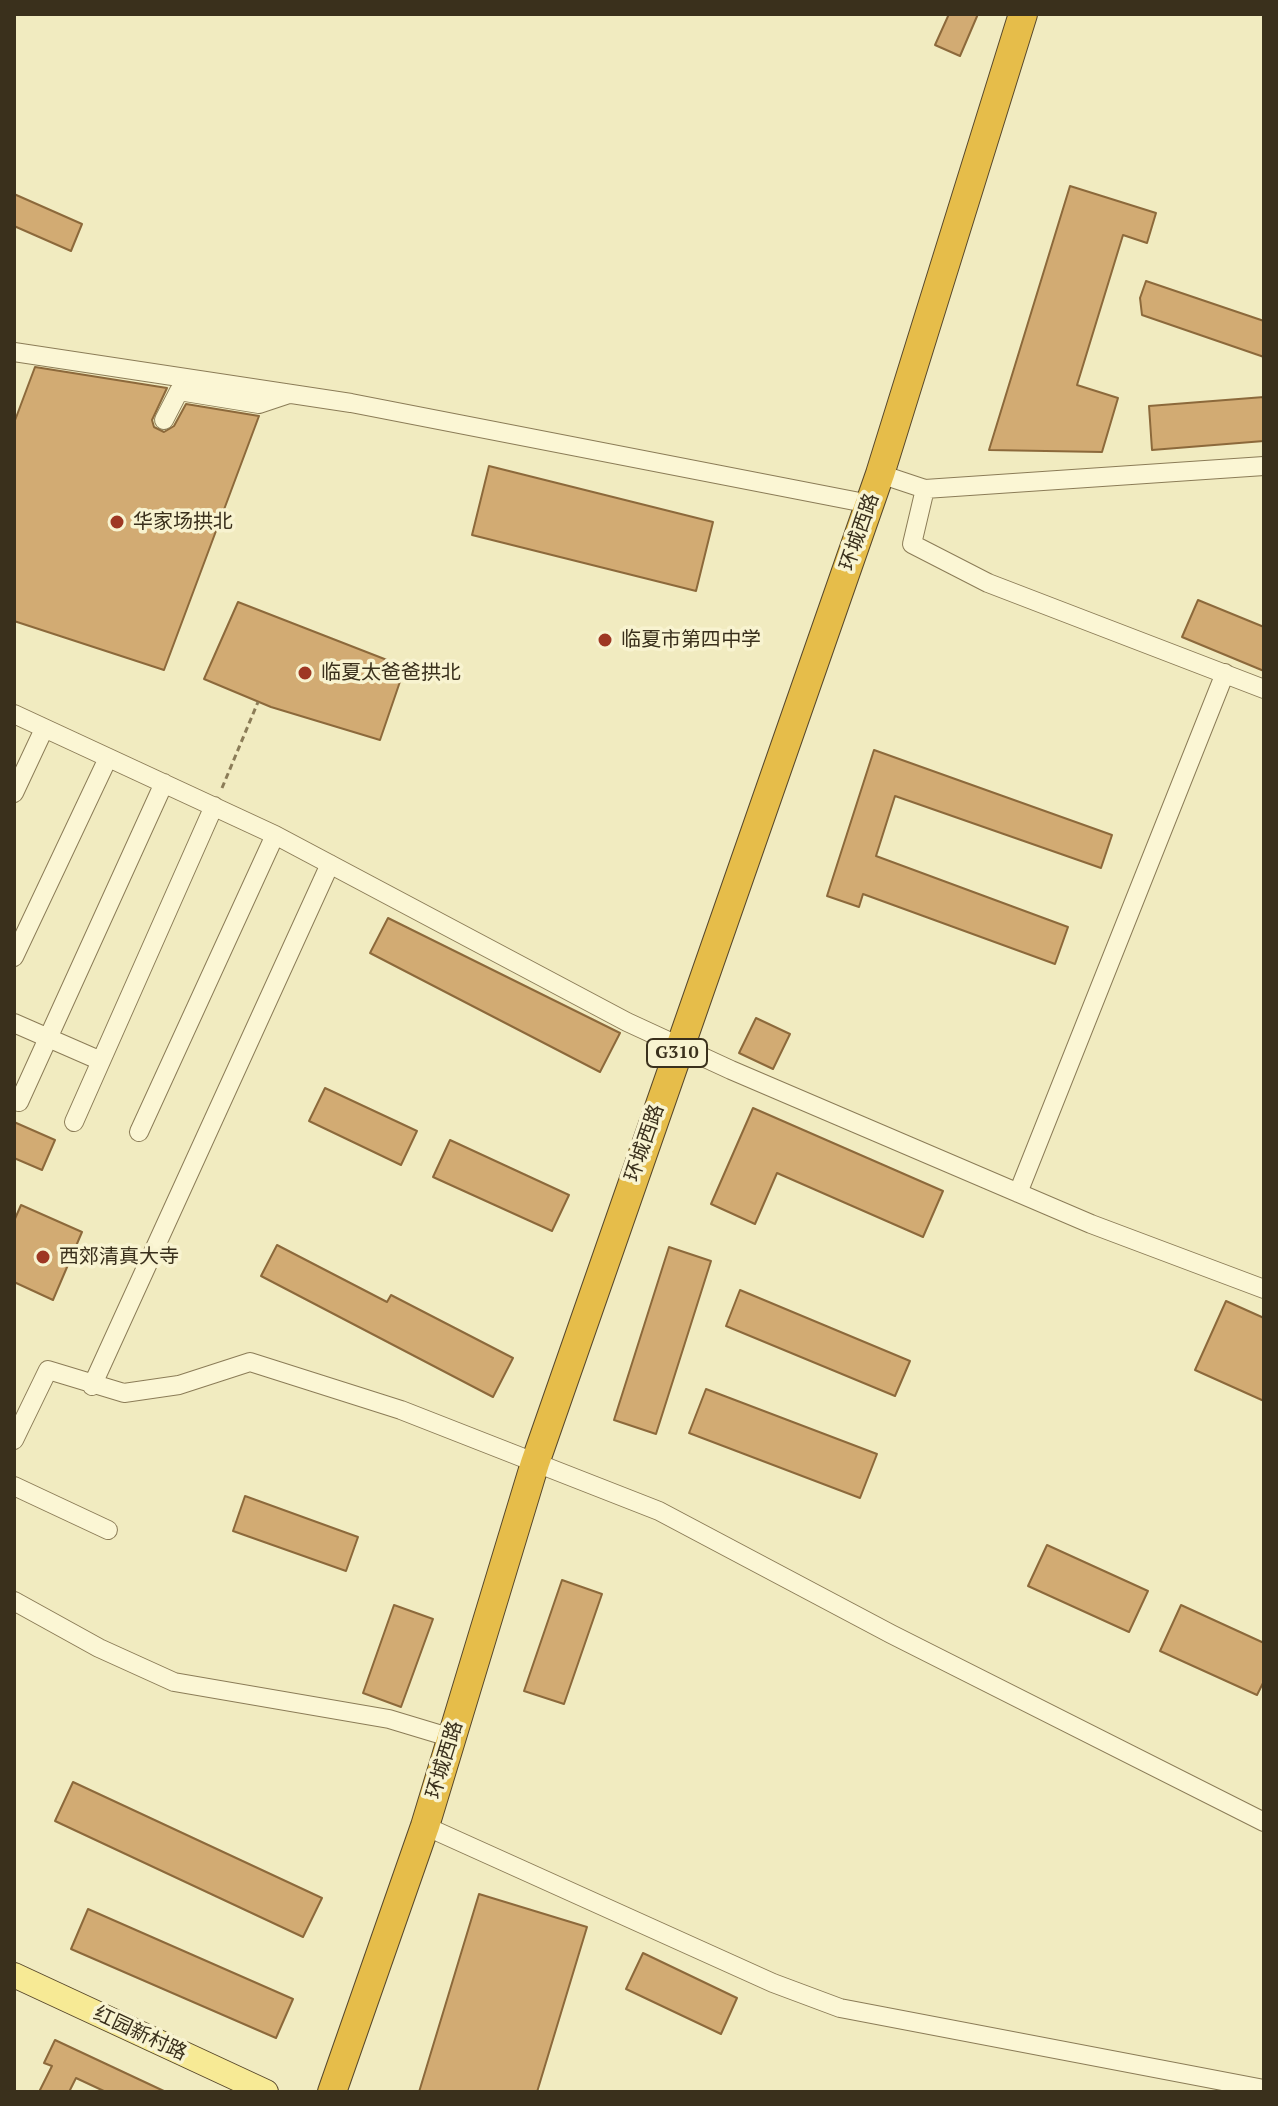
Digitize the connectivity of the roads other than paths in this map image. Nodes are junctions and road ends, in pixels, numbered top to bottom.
1 (1023, 14) edge
2 (14, 352) edge
3 (292, 393) junction
4 (164, 420) dead end
5 (1264, 466) edge
6 (880, 474) junction
7 (925, 489) junction
8 (870, 504) junction
9 (1225, 673) junction
10 (1264, 689) edge
11 (14, 714) edge
12 (44, 729) junction
13 (108, 758) junction
14 (164, 783) junction
15 (14, 793) edge
16 (214, 806) junction
17 (275, 835) junction
18 (330, 864) junction
19 (14, 957) edge
20 (14, 1023) edge
21 (48, 1038) junction
22 (680, 1044) junction
23 (101, 1061) junction
24 (19, 1102) dead end
25 (74, 1122) dead end
26 (139, 1132) dead end
27 (1018, 1193) junction
28 (1264, 1289) edge
29 (92, 1386) junction
30 (14, 1440) edge
31 (535, 1463) junction
32 (14, 1486) edge
33 (108, 1530) dead end
34 (14, 1601) edge
35 (452, 1738) junction
36 (1264, 1822) edge
37 (425, 1826) junction
38 (14, 1975) edge
39 (1264, 2089) edge
40 (266, 2092) edge
41 (332, 2092) edge

1 - 6 highway, 环城西路 / G310
2 - 3 street
3 - 4 street
3 - 8 street
5 - 7 street
6 - 7 street
6 - 8 highway, 环城西路 / G310
7 - 9 street
8 - 22 highway, 环城西路 / G310
9 - 10 street
9 - 27 street
11 - 12 street
12 - 13 street
12 - 15 street
13 - 14 street
13 - 19 street
14 - 16 street
14 - 21 street
16 - 17 street
16 - 23 street
17 - 18 street
17 - 26 street
18 - 22 street
18 - 29 street
20 - 21 street
21 - 23 street
21 - 24 street
22 - 27 street
22 - 31 highway, 环城西路 / G310
23 - 25 street
27 - 28 street
29 - 30 street
29 - 31 street
31 - 35 highway, 环城西路 / G310
31 - 36 street
32 - 33 street
34 - 35 street
35 - 37 highway, 环城西路 / G310
37 - 39 street
37 - 41 highway, 环城西路 / G310
38 - 40 main road, 红园新村路

